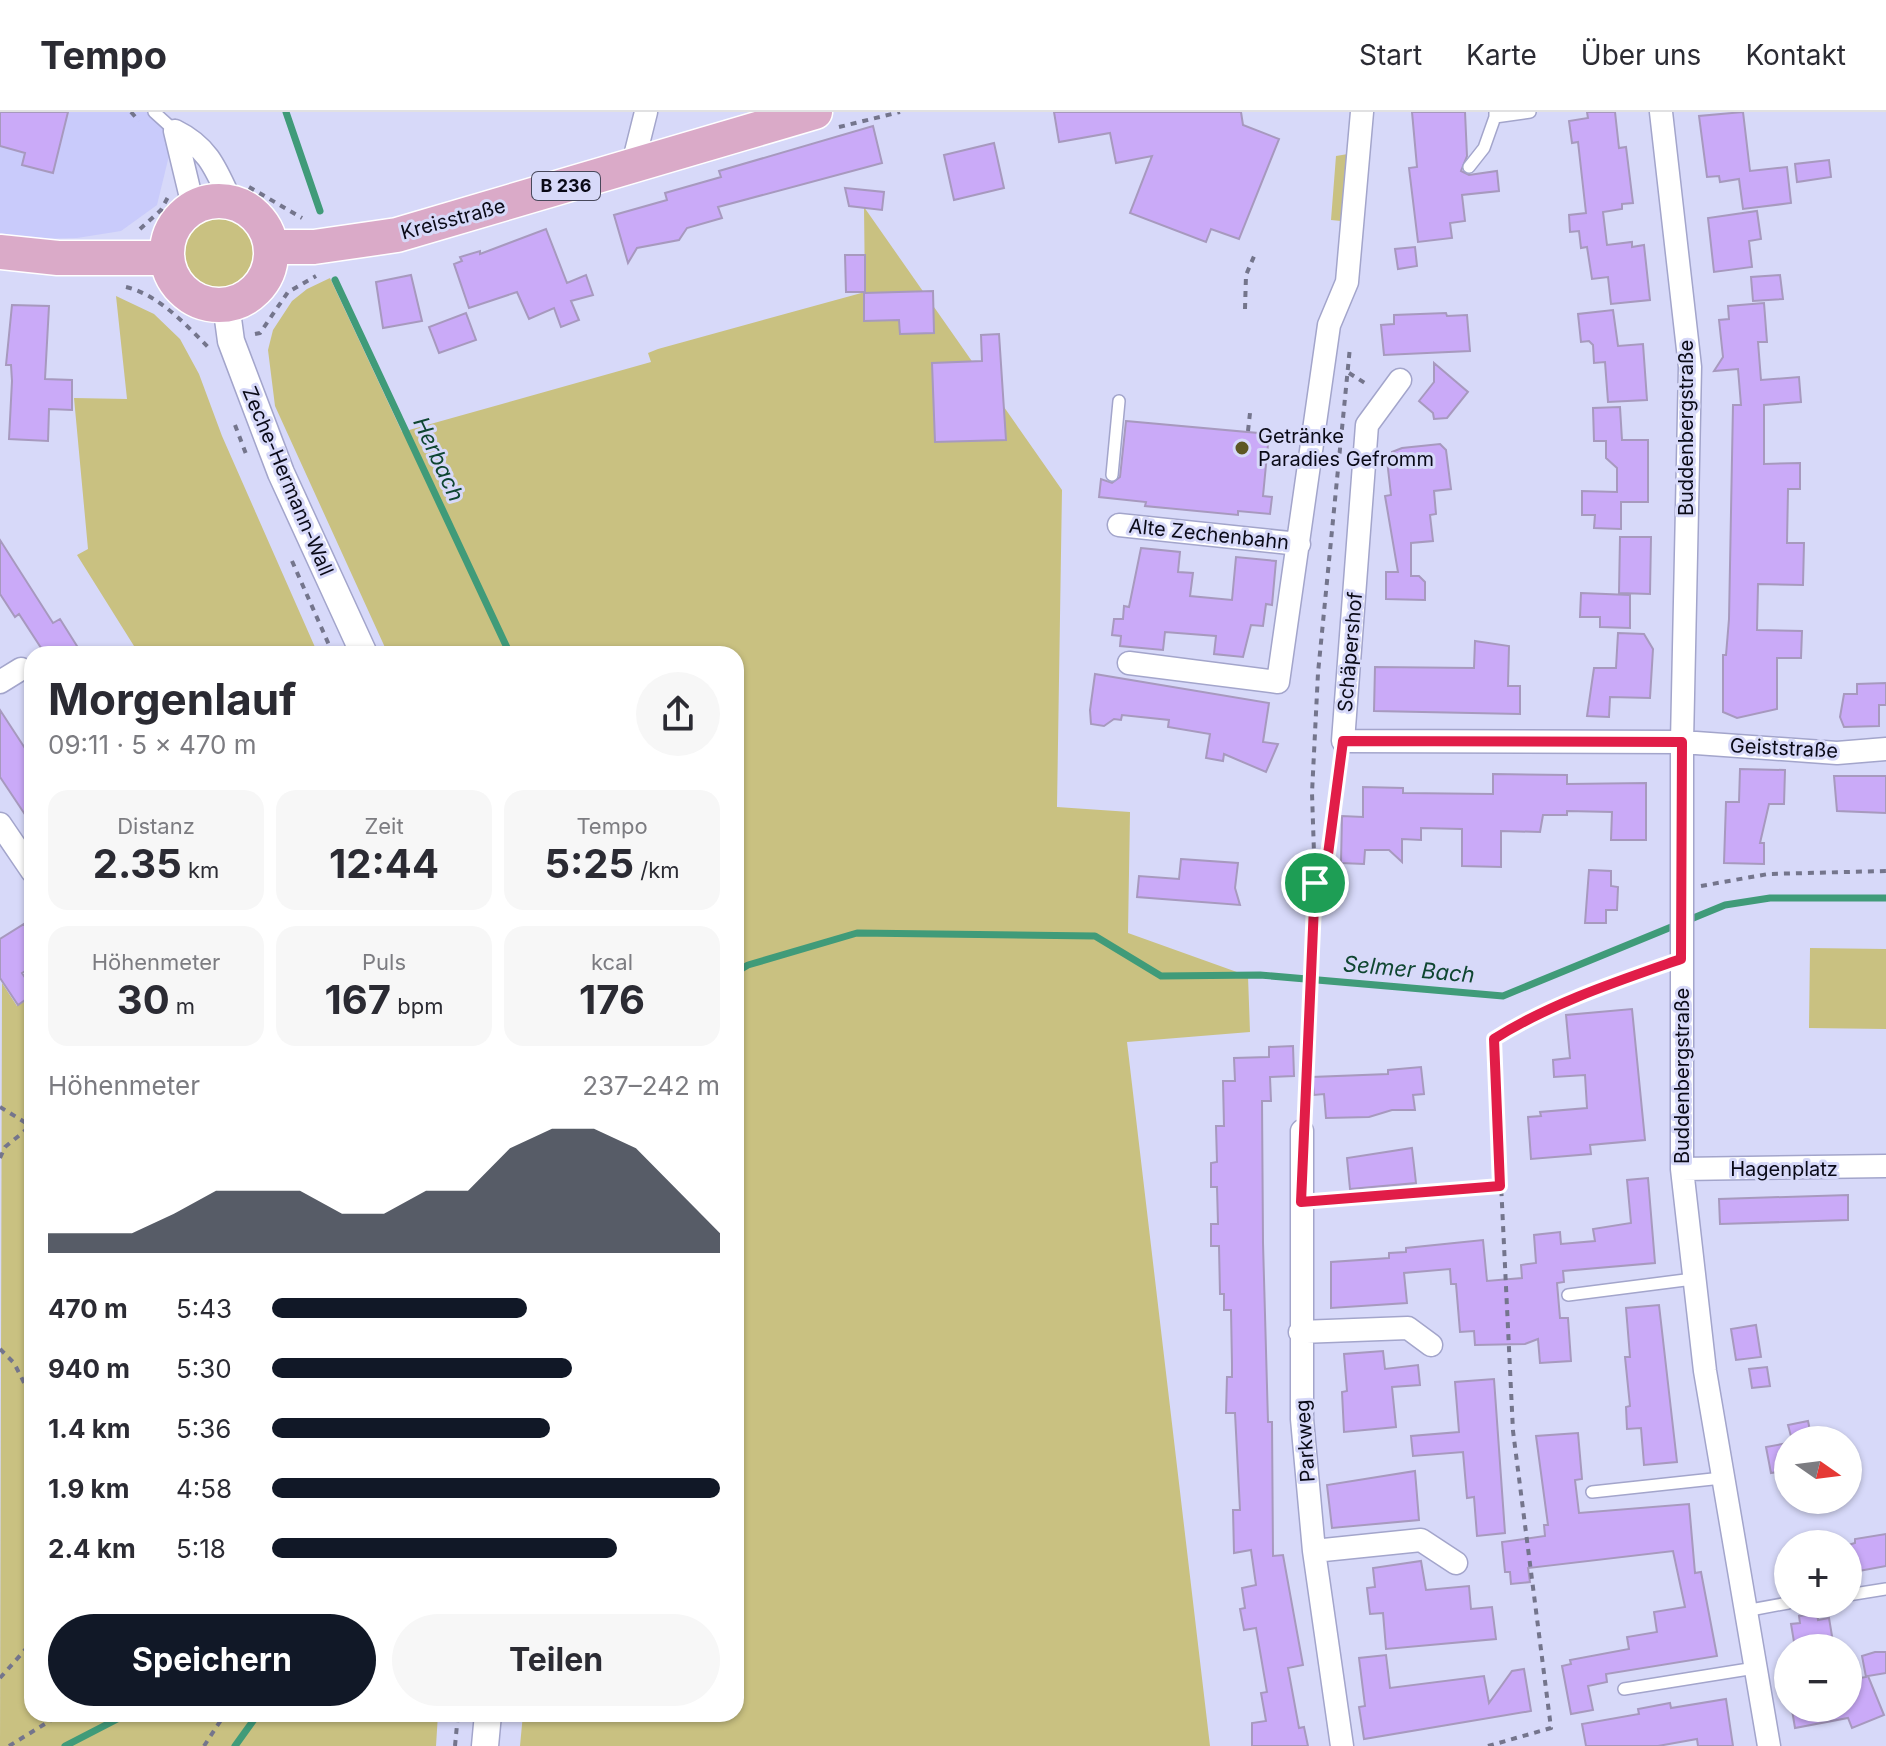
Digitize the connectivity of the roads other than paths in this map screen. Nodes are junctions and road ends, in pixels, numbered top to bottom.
1 (154, 112) edge
2 (646, 112) edge
3 (815, 112) edge
4 (1362, 112) edge
5 (1530, 112) edge
6 (1661, 112) edge
7 (1495, 114) edge
8 (175, 131) junction
9 (633, 164) junction
10 (1469, 167) dead end
11 (231, 202) junction
12 (193, 206) junction
13 (271, 247) junction
14 (0, 252) edge
15 (166, 258) junction
16 (226, 304) junction
17 (1400, 380) dead end
18 (1119, 401) dead end
19 (1112, 475) dead end
20 (1119, 525) dead end
21 (1299, 544) junction
22 (360, 646) edge
23 (1129, 663) dead end
24 (21, 669) dead end
25 (0, 682) edge
26 (1682, 742) junction
27 (1886, 749) edge
28 (0, 824) edge
29 (24, 859) edge
30 (1302, 1131) road end
31 (1886, 1166) edge
32 (1682, 1169) junction
33 (1693, 1279) junction
34 (1568, 1295) dead end
35 (1300, 1332) junction
36 (1431, 1345) dead end
37 (1722, 1478) junction
38 (1592, 1492) dead end
39 (1314, 1551) junction
40 (1456, 1563) dead end
41 (1886, 1589) edge
42 (1862, 1593) edge
43 (1774, 1606) edge
44 (1745, 1611) junction
45 (1755, 1668) junction
46 (1624, 1689) dead end
47 (487, 1722) edge
48 (485, 1746) edge
49 (1342, 1746) edge
50 (1769, 1746) edge

1 - 8 lane
2 - 9 street
3 - 9 main road, Kreisstraße / B 236
4 - 21 street, Alte Zechenbahn
5 - 7 lane
6 - 26 street, Buddenbergstraße
7 - 10 lane
8 - 11 street
8 - 12 street
9 - 13 main road, Kreisstraße / B 236
11 - 12 main road
11 - 13 main road
12 - 15 main road
13 - 16 main road
14 - 15 main road
15 - 16 main road
16 - 22 street, Zeche-Hermann-Wall
17 - 26 street, Schäpershof
18 - 19 lane
20 - 21 street, Alte Zechenbahn
21 - 23 street, Alte Zechenbahn
24 - 25 street
26 - 27 street, Geiststraße
26 - 32 street, Buddenbergstraße
28 - 29 street
30 - 35 street, Parkweg
31 - 32 street, Hagenplatz
32 - 33 street, Buddenbergstraße
33 - 34 lane
33 - 37 street, Buddenbergstraße
35 - 36 street
35 - 39 street, Parkweg
37 - 38 lane
37 - 44 street, Buddenbergstraße
39 - 40 street
39 - 49 street, Parkweg
41 - 42 lane
43 - 44 lane
44 - 45 street, Buddenbergstraße
45 - 46 lane
45 - 50 street, Buddenbergstraße
47 - 48 street

